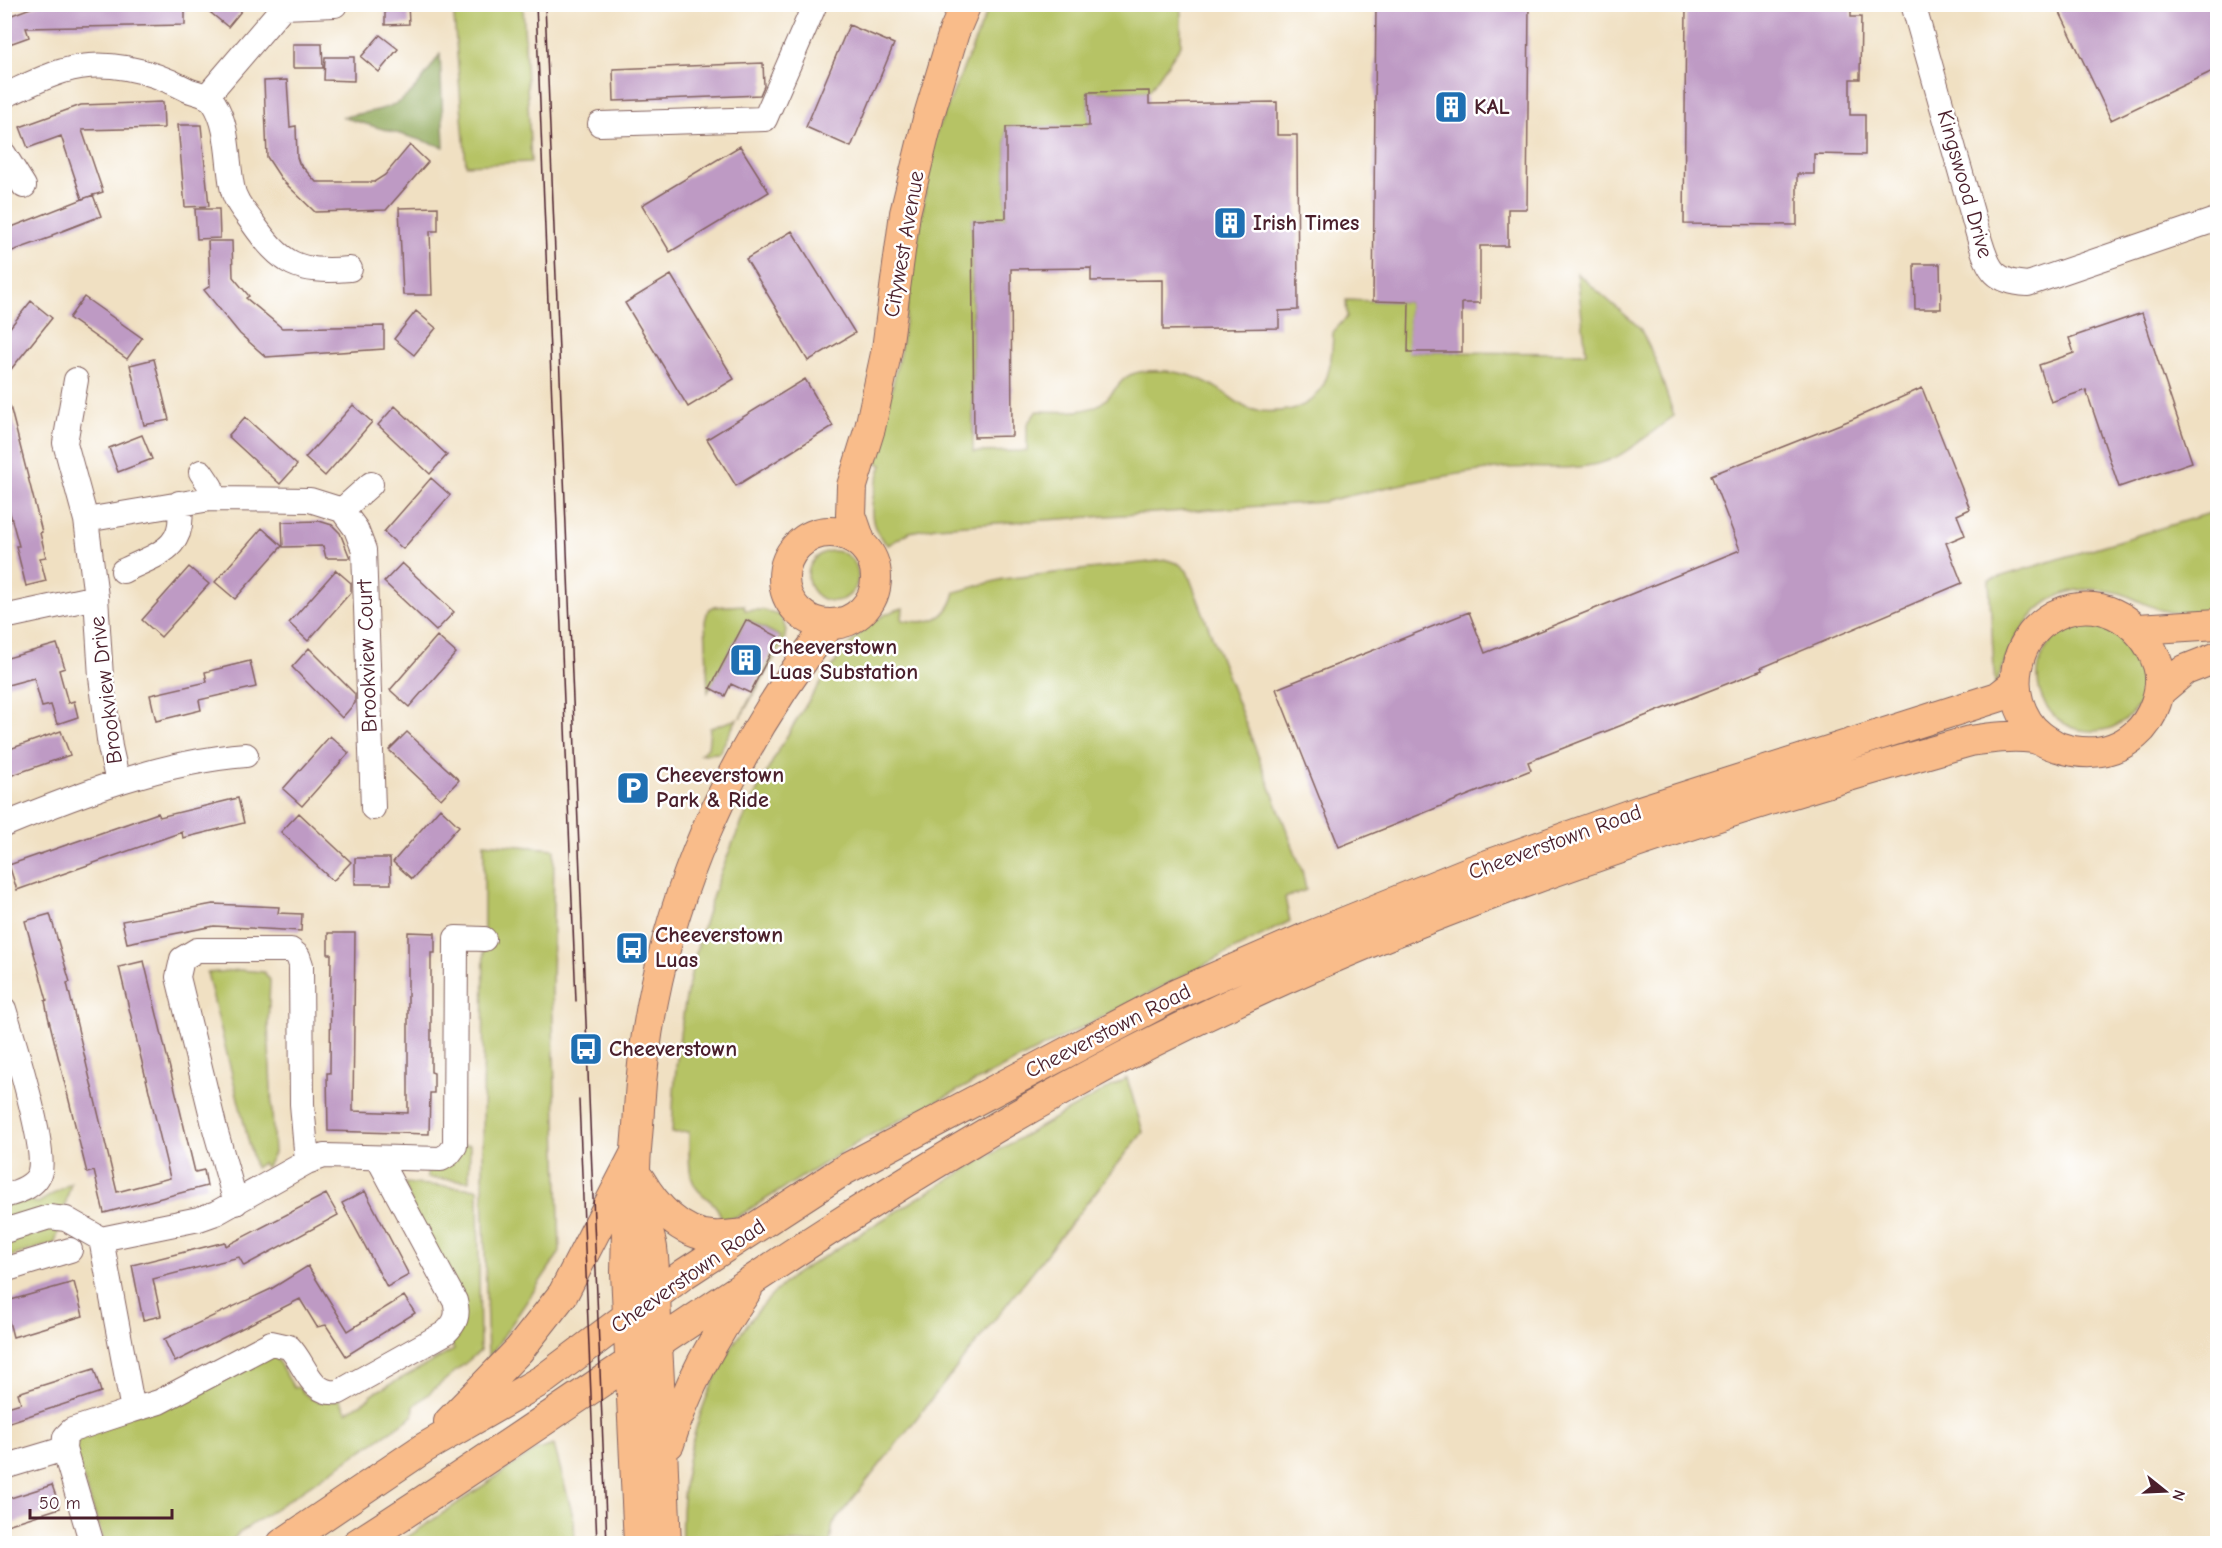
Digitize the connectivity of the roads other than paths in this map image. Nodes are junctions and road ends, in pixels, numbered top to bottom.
1 (815, 4) edge
2 (966, 4) edge
3 (1913, 4) edge
4 (334, 5) edge
5 (4, 96) edge
6 (207, 96) junction
7 (600, 124) dead end
8 (4, 154) edge
9 (24, 186) dead end
10 (2217, 219) edge
11 (350, 269) dead end
12 (76, 380) dead end
13 (201, 472) dead end
14 (371, 484) dead end
15 (852, 486) junction
16 (210, 499) junction
17 (179, 503) junction
18 (342, 510) junction
19 (86, 520) junction
20 (821, 532) junction
21 (860, 541) junction
22 (123, 571) dead end
23 (96, 597) junction
24 (794, 607) junction
25 (4, 617) edge
26 (830, 624) junction
27 (2217, 624) edge
28 (2138, 629) junction
29 (804, 657) junction
30 (2217, 657) edge
31 (2014, 684) junction
32 (2159, 692) junction
33 (2058, 747) junction
34 (246, 754) dead end
35 (118, 782) junction
36 (373, 808) dead end
37 (4, 825) edge
38 (484, 939) dead end
39 (4, 1009) edge
40 (378, 1158) junction
41 (307, 1162) junction
42 (637, 1174) junction
43 (4, 1196) edge
44 (236, 1203) junction
45 (4, 1231) edge
46 (746, 1234) junction
47 (101, 1239) junction
48 (70, 1250) dead end
49 (4, 1270) edge
50 (759, 1273) junction
51 (655, 1296) junction
52 (628, 1317) junction
53 (657, 1345) junction
54 (630, 1363) junction
55 (133, 1410) junction
56 (424, 1448) junction
57 (64, 1449) junction
58 (662, 1466) junction
59 (4, 1467) edge
60 (92, 1544) edge
61 (282, 1544) edge
62 (357, 1544) edge
63 (639, 1544) edge
64 (666, 1544) edge

1 - 7 street
2 - 15 main road, Citywest Avenue
3 - 10 street, Kingswood Drive
4 - 6 street
5 - 6 street
6 - 11 street
8 - 9 street
12 - 19 street, Brookview Drive
13 - 16 street
14 - 18 street
15 - 20 main road, Citywest Avenue
15 - 21 main road, Citywest Avenue
16 - 17 street
16 - 18 street
17 - 19 street
17 - 22 street
18 - 36 street, Brookview Court
19 - 23 street, Brookview Drive
20 - 21 main road
20 - 24 main road
21 - 26 main road
23 - 25 street, Brookview Drive
23 - 35 street, Brookview Drive
24 - 26 main road
24 - 29 main road
26 - 29 main road
27 - 28 main road
28 - 31 main road, Cheeverstown Road
28 - 32 main road, Cheeverstown Road
29 - 42 main road
30 - 32 main road, Cheeverstown Road
31 - 33 main road, Cheeverstown Road
31 - 46 main road, Cheeverstown Road
32 - 33 main road, Cheeverstown Road
33 - 50 main road, Cheeverstown Road
34 - 35 street
35 - 37 street
38 - 40 street
39 - 43 street
40 - 41 street
40 - 55 street
41 - 44 street
41 - 44 street
42 - 46 main road
42 - 51 main road
42 - 52 main road
42 - 56 main road
44 - 47 street
45 - 47 street
46 - 51 main road, Cheeverstown Road
47 - 55 street
48 - 49 street
50 - 53 main road, Cheeverstown Road
50 - 58 main road
51 - 52 main road, Cheeverstown Road
51 - 53 main road
52 - 54 main road
52 - 56 main road, Cheeverstown Road
53 - 54 main road, Cheeverstown Road
53 - 58 main road
54 - 62 main road, Cheeverstown Road
54 - 63 main road
55 - 57 street
56 - 61 main road, Cheeverstown Road
57 - 59 street
57 - 60 street
58 - 64 main road

